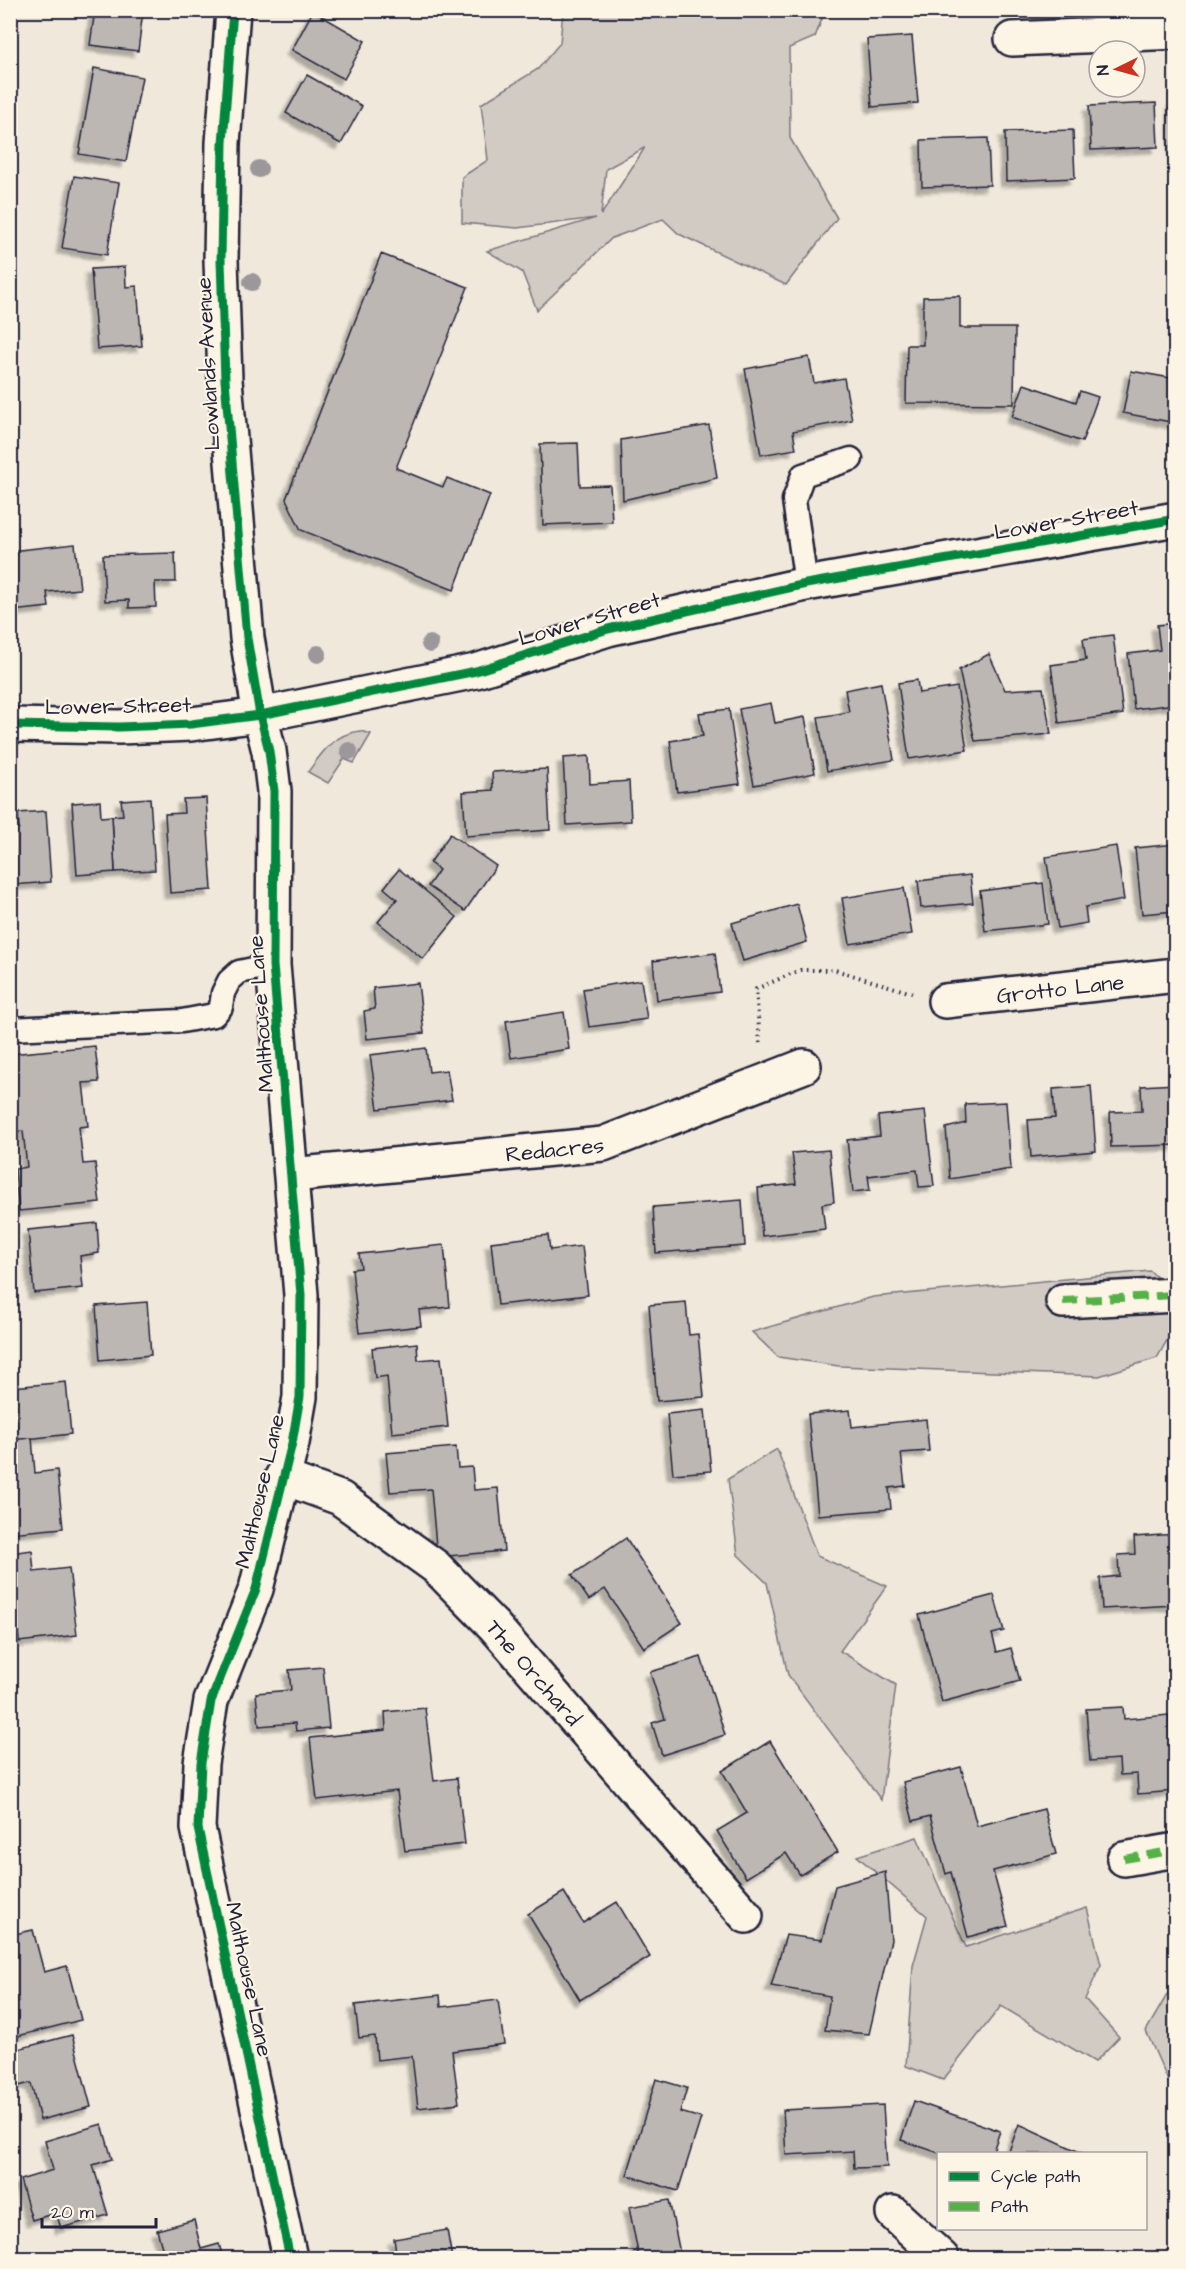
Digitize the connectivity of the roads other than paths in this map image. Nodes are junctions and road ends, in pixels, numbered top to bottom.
1 (233, 10) edge
2 (1176, 32) edge
3 (1012, 39) dead end
4 (851, 459) dead end
5 (1176, 519) edge
6 (806, 584) junction
7 (260, 715) junction
8 (10, 725) edge
9 (273, 965) junction
10 (1176, 975) edge
11 (945, 1001) road end
12 (10, 1029) edge
13 (804, 1066) dead end
14 (292, 1175) junction
15 (1176, 1294) edge
16 (1063, 1301) dead end
17 (282, 1477) junction
18 (1176, 1851) edge
19 (1124, 1859) dead end
20 (746, 1916) dead end
21 (893, 2213) dead end
22 (290, 2259) edge
23 (942, 2259) edge

1 - 7 street, Lowlands Avenue
2 - 3 street
4 - 6 lane
5 - 6 street, Lower Street
6 - 7 street, Lower Street
7 - 8 street, Lower Street
7 - 9 street, Malthouse Lane
9 - 12 lane
9 - 14 street, Malthouse Lane
10 - 11 street, Grotto Lane
13 - 14 street, Redacres
14 - 17 street, Malthouse Lane
15 - 16 street
17 - 20 street, The Orchard
17 - 22 street, Malthouse Lane
18 - 19 street
21 - 23 street

